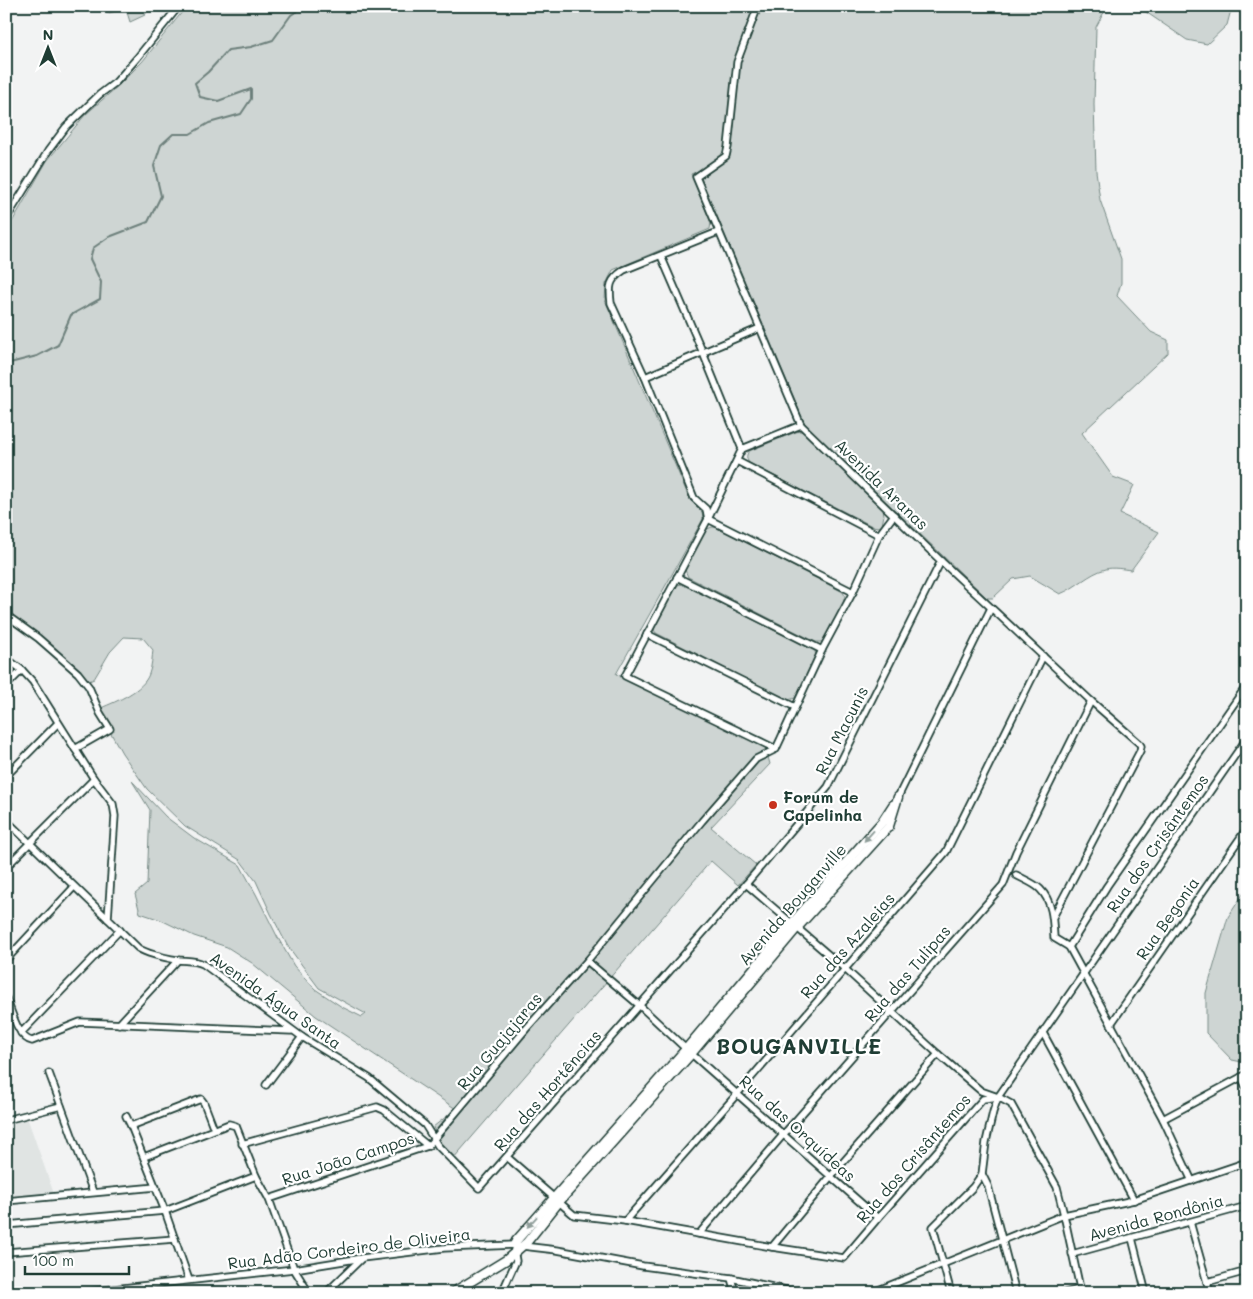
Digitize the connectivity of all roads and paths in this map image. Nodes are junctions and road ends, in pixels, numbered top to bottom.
1 (179, 6) edge
2 (758, 6) edge
3 (6, 218) edge
4 (718, 232) junction
5 (660, 256) junction
6 (760, 328) junction
7 (703, 353) junction
8 (645, 377) junction
9 (802, 425) junction
10 (742, 450) junction
11 (737, 461) junction
12 (894, 515) junction
13 (708, 519) junction
14 (880, 535) junction
15 (941, 561) junction
16 (677, 577) junction
17 (853, 592) junction
18 (991, 608) junction
19 (6, 615) edge
20 (647, 634) junction
21 (822, 650) junction
22 (1043, 656) junction
23 (6, 658) edge
24 (22, 670) junction
25 (6, 686) edge
26 (1246, 686) edge
27 (1091, 701) junction
28 (795, 706) junction
29 (58, 723) junction
30 (1245, 742) edge
31 (75, 749) junction
32 (776, 749) junction
33 (6, 776) edge
34 (94, 779) junction
35 (898, 796) joint
36 (6, 820) edge
37 (1247, 828) edge
38 (30, 843) junction
39 (6, 867) edge
40 (1016, 875) dead end
41 (746, 884) junction
42 (74, 887) junction
43 (1053, 917) junction
44 (108, 920) junction
45 (794, 926) junction
46 (120, 930) junction
47 (1069, 947) junction
48 (6, 960) edge
49 (178, 960) junction
50 (587, 961) junction
51 (845, 969) junction
52 (1083, 974) junction
53 (6, 998) edge
54 (639, 1005) junction
55 (892, 1012) junction
56 (119, 1024) junction
57 (1111, 1024) junction
58 (292, 1031) junction
59 (21, 1033) junction
60 (1043, 1033) junction
61 (302, 1037) junction
62 (689, 1051) junction
63 (938, 1054) junction
64 (49, 1073) dead end
65 (1244, 1076) edge
66 (266, 1084) dead end
67 (1247, 1089) edge
68 (738, 1093) junction
69 (998, 1097) junction
70 (61, 1106) junction
71 (126, 1116) dead end
72 (1163, 1119) junction
73 (6, 1120) edge
74 (131, 1126) junction
75 (214, 1129) junction
76 (783, 1135) junction
77 (433, 1139) junction
78 (242, 1144) junction
79 (428, 1146) junction
80 (144, 1157) junction
81 (507, 1157) junction
82 (1247, 1162) edge
83 (982, 1174) junction
84 (256, 1176) junction
85 (831, 1176) junction
86 (1192, 1180) junction
87 (476, 1185) joint
88 (156, 1187) junction
89 (93, 1192) junction
90 (269, 1199) junction
91 (557, 1200) junction
92 (1134, 1200) junction
93 (6, 1201) edge
94 (1247, 1206) edge
95 (165, 1211) junction
96 (1064, 1215) junction
97 (878, 1218) junction
98 (625, 1222) junction
99 (1190, 1222) junction
100 (6, 1226) edge
101 (699, 1234) junction
102 (1132, 1238) junction
103 (175, 1239) junction
104 (1002, 1240) junction
105 (772, 1247) junction
106 (517, 1248) junction
107 (6, 1252) edge
108 (1072, 1254) junction
109 (362, 1258) junction
110 (943, 1264) junction
111 (294, 1269) junction
112 (1247, 1271) edge
113 (731, 1278) junction
114 (189, 1280) junction
115 (1207, 1282) junction
116 (505, 1290) edge
117 (886, 1290) edge
118 (1081, 1291) edge
119 (77, 1293) edge
120 (309, 1293) edge
121 (326, 1293) edge
122 (452, 1293) edge
123 (497, 1293) edge
124 (735, 1293) edge
125 (800, 1293) edge
126 (871, 1293) edge
127 (951, 1293) edge
128 (1016, 1293) edge
129 (1064, 1293) edge
130 (1146, 1293) edge
131 (1210, 1293) edge

1 - 3 street
2 - 4 street, Avenida Aranas
4 - 5 street
4 - 6 street, Avenida Aranas
5 - 7 street
5 - 8 street
6 - 7 street
6 - 9 street, Avenida Aranas
7 - 8 street
7 - 10 street
8 - 13 street
9 - 10 street
9 - 12 street, Avenida Aranas
10 - 11 street
11 - 13 street
11 - 14 street
12 - 14 street
12 - 15 street, Avenida Aranas
13 - 16 street
13 - 17 street
14 - 17 street
15 - 18 street, Avenida Aranas
15 - 41 street, Rua Macunis
16 - 20 street
16 - 21 street
17 - 21 street
18 - 22 street, Avenida Aranas
18 - 35 street
19 - 31 street
20 - 28 street
20 - 32 street
21 - 28 street
22 - 27 street, Avenida Aranas
22 - 51 street, Rua das Azaleias
23 - 24 street
24 - 25 street
24 - 29 street
26 - 47 street
27 - 43 street, Avenida Aranas
27 - 55 street, Rua das Tulipas
28 - 32 street
29 - 31 street
29 - 33 street
30 - 52 street, Rua dos Crisântemos
31 - 34 street
32 - 50 street, Rua Guajajaras
34 - 38 street
34 - 44 street
35 - 45 street, Avenida Bouganville
36 - 38 street, Avenida Água Santa
37 - 57 street, Rua Begonia
38 - 39 street
38 - 42 street, Avenida Água Santa
40 - 43 street
41 - 45 street
41 - 54 street, Rua Macunis
42 - 44 street, Avenida Água Santa
42 - 48 street
43 - 47 street
44 - 46 street, Avenida Água Santa
45 - 51 street
45 - 62 street, Avenida Bouganville
46 - 49 street, Avenida Água Santa
46 - 59 street
47 - 52 street
49 - 56 street
49 - 58 street, Avenida Água Santa
50 - 54 street, Rua das Orquídeas
50 - 77 street, Rua Guajajaras
51 - 55 street
51 - 68 street, Rua das Azaleias
52 - 57 street
52 - 60 street, Rua dos Crisântemos
53 - 59 street
54 - 62 street, Rua das Orquídeas
54 - 81 street, Rua das Hortências
55 - 63 street
55 - 76 street, Rua das Tulipas
56 - 58 street
56 - 59 street
57 - 72 street
58 - 61 street, Avenida Água Santa
60 - 69 street, Rua dos Crisântemos
60 - 92 street
61 - 66 street
61 - 77 street, Avenida Água Santa
62 - 68 street, Rua das Orquídeas
62 - 91 street, Avenida Bouganville
63 - 69 street
63 - 85 street
64 - 70 street
65 - 67 street
65 - 72 street
68 - 76 street, Rua das Orquídeas
68 - 98 street, Rua das Azaleias
69 - 83 street
69 - 96 street
69 - 97 street, Rua dos Crisântemos
70 - 73 street
70 - 89 street
71 - 74 street
72 - 86 street
74 - 75 street
74 - 80 street
75 - 78 street
75 - 80 street
76 - 85 street, Rua das Orquídeas
76 - 101 street, Rua das Tulipas
77 - 79 street, Rua João Campos
77 - 87 street, Avenida Água Santa
78 - 79 street
78 - 84 street
79 - 90 street, Rua João Campos
80 - 88 street
81 - 87 street, Rua das Hortências
81 - 91 street, Rua dos Crisântemos
82 - 86 street
83 - 104 street
83 - 110 street
84 - 90 street
84 - 95 street
85 - 97 street, Rua das Orquídeas
85 - 105 street
86 - 92 street
88 - 89 street
88 - 95 street
89 - 93 street
90 - 111 street
91 - 98 street, Rua dos Crisântemos
91 - 106 street, Avenida Bouganville
92 - 96 street
94 - 99 street, Avenida Rondônia
95 - 100 street
95 - 103 street
96 - 104 street
96 - 108 street
97 - 105 street, Rua dos Crisântemos
98 - 101 street, Rua dos Crisântemos
99 - 102 street, Avenida Rondônia
99 - 115 street
101 - 105 street, Rua dos Crisântemos
102 - 108 street, Avenida Rondônia
102 - 130 street
103 - 107 street
103 - 114 street
104 - 110 street
104 - 128 street
106 - 109 street, Rua Adão Cordeiro de Oliveira
106 - 113 street, Rua Adão Cordeiro de Oliveira
106 - 116 street
106 - 122 street, Avenida Bouganville
108 - 118 street
109 - 111 street, Rua Adão Cordeiro de Oliveira
109 - 121 street
110 - 117 street
110 - 127 street
111 - 114 street, Rua Adão Cordeiro de Oliveira
111 - 120 street
112 - 115 street
113 - 124 street
113 - 125 street, Rua Adão Cordeiro de Oliveira
114 - 119 street, Rua Adão Cordeiro de Oliveira
115 - 131 street
116 - 123 street
117 - 126 street
118 - 129 street

